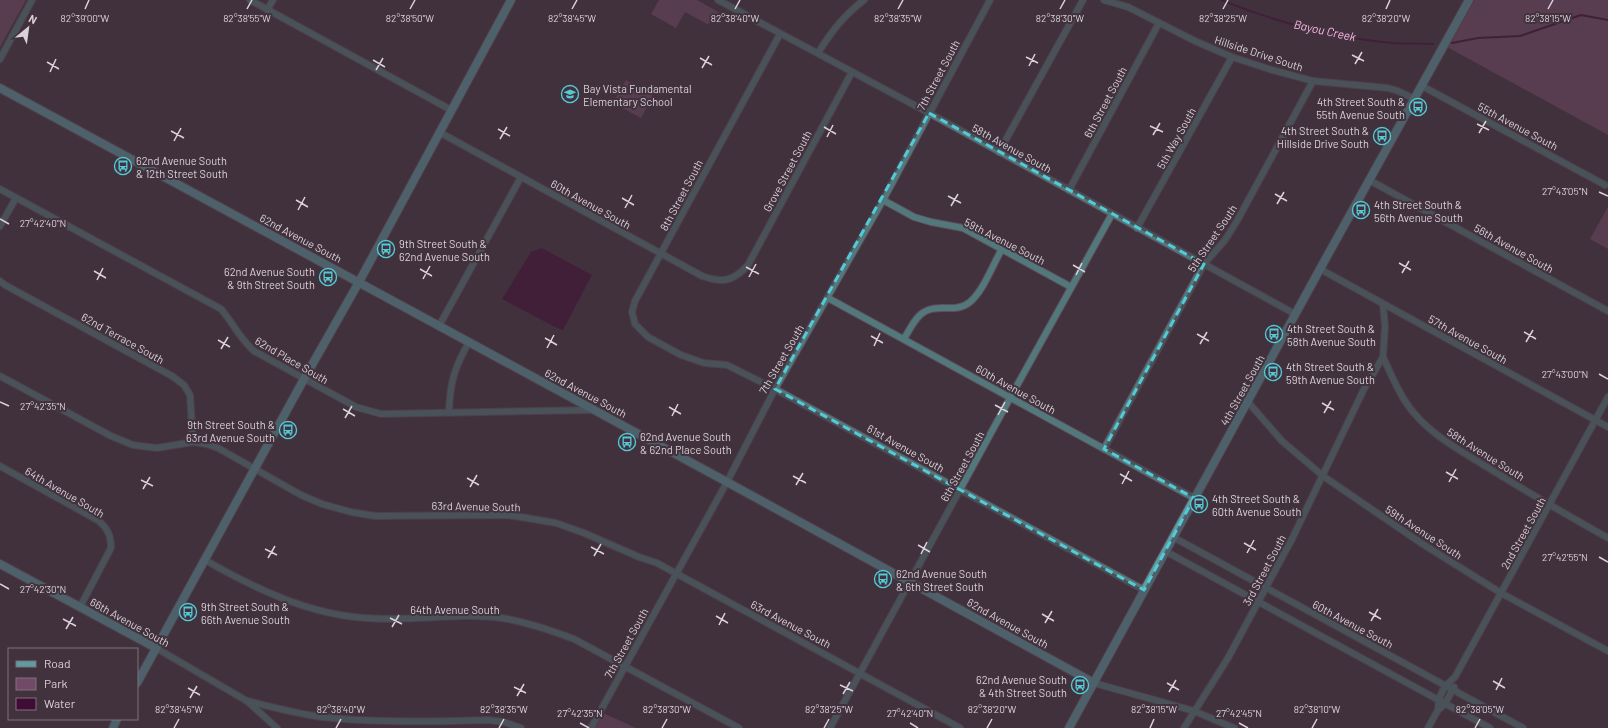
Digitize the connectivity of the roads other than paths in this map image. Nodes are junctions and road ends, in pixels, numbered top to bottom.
1 (32, 0) edge
2 (250, 0) edge
3 (273, 0) edge
4 (511, 0) edge
5 (718, 0) edge
6 (864, 0) edge
7 (990, 0) edge
8 (1083, 0) edge
9 (1104, 0) edge
10 (1469, 0) edge
11 (268, 10) junction
12 (1159, 23) junction
13 (780, 34) junction
14 (818, 54) junction
15 (1232, 57) junction
16 (0, 58) edge
17 (852, 72) junction
18 (1313, 81) junction
19 (1422, 86) junction
20 (0, 88) edge
21 (1415, 99) junction
22 (451, 110) junction
23 (929, 113) junction
24 (439, 132) junction
25 (999, 152) junction
26 (521, 177) junction
27 (1369, 180) junction
28 (1605, 185) dead end
29 (0, 189) edge
30 (1069, 190) junction
31 (16, 198) junction
32 (883, 200) junction
33 (1112, 214) junction
34 (0, 226) edge
35 (1137, 228) junction
36 (1002, 249) junction
37 (661, 253) junction
38 (1204, 264) junction
39 (1320, 269) junction
40 (736, 277) joint
41 (0, 281) edge
42 (359, 282) junction
43 (1071, 287) junction
44 (828, 298) junction
45 (1384, 305) junction
46 (1608, 311) edge
47 (1295, 314) junction
48 (439, 326) junction
49 (904, 339) junction
50 (469, 342) junction
51 (674, 352) joint
52 (1383, 357) junction
53 (0, 376) edge
54 (304, 379) junction
55 (775, 388) junction
56 (1608, 397) edge
57 (1010, 398) junction
58 (1248, 402) junction
59 (595, 410) junction
60 (449, 412) junction
61 (1596, 420) junction
62 (1608, 427) edge
63 (193, 442) junction
64 (1104, 449) junction
65 (0, 466) edge
66 (254, 469) junction
67 (1323, 476) junction
68 (727, 482) junction
69 (960, 489) junction
70 (1194, 498) junction
71 (1550, 506) junction
72 (1173, 537) junction
73 (1608, 538) edge
74 (1165, 551) junction
75 (205, 560) junction
76 (0, 564) edge
77 (676, 574) junction
78 (910, 581) junction
79 (1266, 588) junction
80 (1144, 590) junction
81 (1501, 593) junction
82 (1258, 601) junction
83 (80, 607) junction
84 (156, 648) junction
85 (1608, 651) edge
86 (624, 666) junction
87 (860, 673) junction
88 (1455, 677) junction
89 (138, 681) edge
90 (1094, 683) junction
91 (1446, 685) junction
92 (1454, 689) junction
93 (247, 700) junction
94 (1438, 700) junction
95 (1445, 704) junction
96 (1438, 710) junction
97 (1194, 711) junction
98 (421, 721) junction
99 (277, 728) edge
100 (421, 728) edge
101 (521, 728) edge
102 (591, 728) edge
103 (739, 728) edge
104 (830, 728) edge
105 (960, 728) edge
106 (1069, 728) edge
107 (1184, 728) edge
108 (1234, 728) edge
109 (1428, 728) edge
110 (1490, 728) edge
111 (1524, 728) edge

1 - 16 street
2 - 11 street
3 - 11 street
4 - 22 street
5 - 13 street, 58th Avenue South
6 - 14 street
7 - 23 street, 7th Street South
8 - 25 street
9 - 12 street, Hillside Drive South
10 - 19 street, 4th Street South
11 - 22 street
12 - 15 street, Hillside Drive South
12 - 30 street, 6th Street South
13 - 14 street, 58th Avenue South
13 - 37 street, 8th Street South
14 - 17 street, 58th Avenue South
15 - 18 street, Hillside Drive South
15 - 35 street, 5th Way South
17 - 23 street, 58th Avenue South
17 - 40 street, Grove Street South
18 - 21 street, Hillside Drive South
18 - 38 street, 5th Street South
19 - 21 street, 4th Street South
19 - 28 street, 55th Avenue South
20 - 42 street, 62nd Avenue South
21 - 27 street, 4th Street South
22 - 24 street
23 - 25 street, 58th Avenue South
23 - 32 street, 7th Street South
24 - 26 street, 60th Avenue South
24 - 42 street
25 - 30 street, 58th Avenue South
26 - 37 street, 60th Avenue South
26 - 48 street
27 - 39 street, 4th Street South
27 - 46 street, 56th Avenue South
29 - 31 street, 62nd Place South
30 - 33 street, 58th Avenue South
31 - 34 street
31 - 54 street, 62nd Place South
32 - 36 street, 59th Avenue South
32 - 44 street, 7th Street South
33 - 35 street, 58th Avenue South
33 - 43 street, 6th Street South
35 - 38 street, 58th Avenue South
36 - 43 street, 59th Avenue South
36 - 49 street
37 - 40 street, 60th Avenue South
37 - 51 street, 8th Street South
38 - 47 street, 58th Avenue South
38 - 64 street, 5th Street South
39 - 45 street, 57th Avenue South
39 - 47 street, 4th Street South
41 - 63 street, 62nd Terrace South
42 - 48 street, 62nd Avenue South
42 - 54 street
43 - 57 street, 6th Street South
44 - 49 street, 60th Avenue South
44 - 55 street, 7th Street South
45 - 52 street, 3rd Street South
45 - 61 street, 57th Avenue South
47 - 58 street, 4th Street South
48 - 50 street, 62nd Avenue South
49 - 57 street, 60th Avenue South
50 - 59 street, 62nd Avenue South
50 - 60 street
51 - 55 street, 61st Avenue South
52 - 67 street, 3rd Street South
52 - 71 street, 58th Avenue South
53 - 63 street, 63rd Avenue South
54 - 60 street, 62nd Place South
54 - 66 street
55 - 68 street, 7th Street South
55 - 69 street, 61st Avenue South
56 - 61 street, 2nd Street South
57 - 64 street, 60th Avenue South
57 - 69 street, 6th Street South
58 - 67 street, 59th Avenue South
58 - 70 street, 4th Street South
59 - 60 street, 62nd Place South
59 - 68 street, 62nd Avenue South
61 - 62 street, 57th Avenue South
61 - 71 street, 2nd Street South
63 - 66 street, 63rd Avenue South
64 - 70 street, 60th Avenue South
65 - 83 street, 64th Avenue South
66 - 75 street
66 - 77 street, 63rd Avenue South
67 - 79 street, 3rd Street South
67 - 81 street, 59th Avenue South
68 - 77 street, 7th Street South
68 - 78 street, 62nd Avenue South
69 - 78 street, 6th Street South
69 - 80 street, 61st Avenue South
70 - 72 street, 4th Street South
71 - 73 street, 58th Avenue South
71 - 81 street, 2nd Street South
72 - 74 street, 4th Street South
72 - 79 street, 60th Avenue South
74 - 80 street, 4th Street South
74 - 82 street
75 - 84 street
75 - 86 street, 64th Avenue South
76 - 83 street, 66th Avenue South
77 - 86 street, 7th Street South
77 - 87 street, 63rd Avenue South
78 - 87 street, 6th Street South
78 - 90 street, 62nd Avenue South
79 - 82 street, 3rd Street South
79 - 91 street, 60th Avenue South
80 - 90 street, 4th Street South
81 - 85 street, 59th Avenue South
81 - 88 street, 2nd Street South
82 - 94 street
82 - 97 street, 3rd Street South
83 - 84 street, 66th Avenue South
84 - 89 street
84 - 93 street, 66th Avenue South
86 - 102 street, 7th Street South
86 - 103 street, 64th Avenue South
87 - 104 street, 6th Street South
87 - 105 street, 63rd Avenue South
88 - 91 street, 2nd Street South
88 - 92 street, 2nd Street South
90 - 97 street, 62nd Avenue South
90 - 106 street, 4th Street South
91 - 92 street, 60th Avenue South
91 - 94 street, 2nd Street South
92 - 95 street, 2nd Street South
92 - 111 street, 60th Avenue South
93 - 98 street
93 - 99 street
94 - 95 street
94 - 96 street, 2nd Street South
95 - 96 street, 2nd Street South
95 - 110 street
96 - 109 street, 2nd Street South
97 - 107 street, 3rd Street South
97 - 108 street, 62nd Avenue South
98 - 100 street
98 - 101 street

